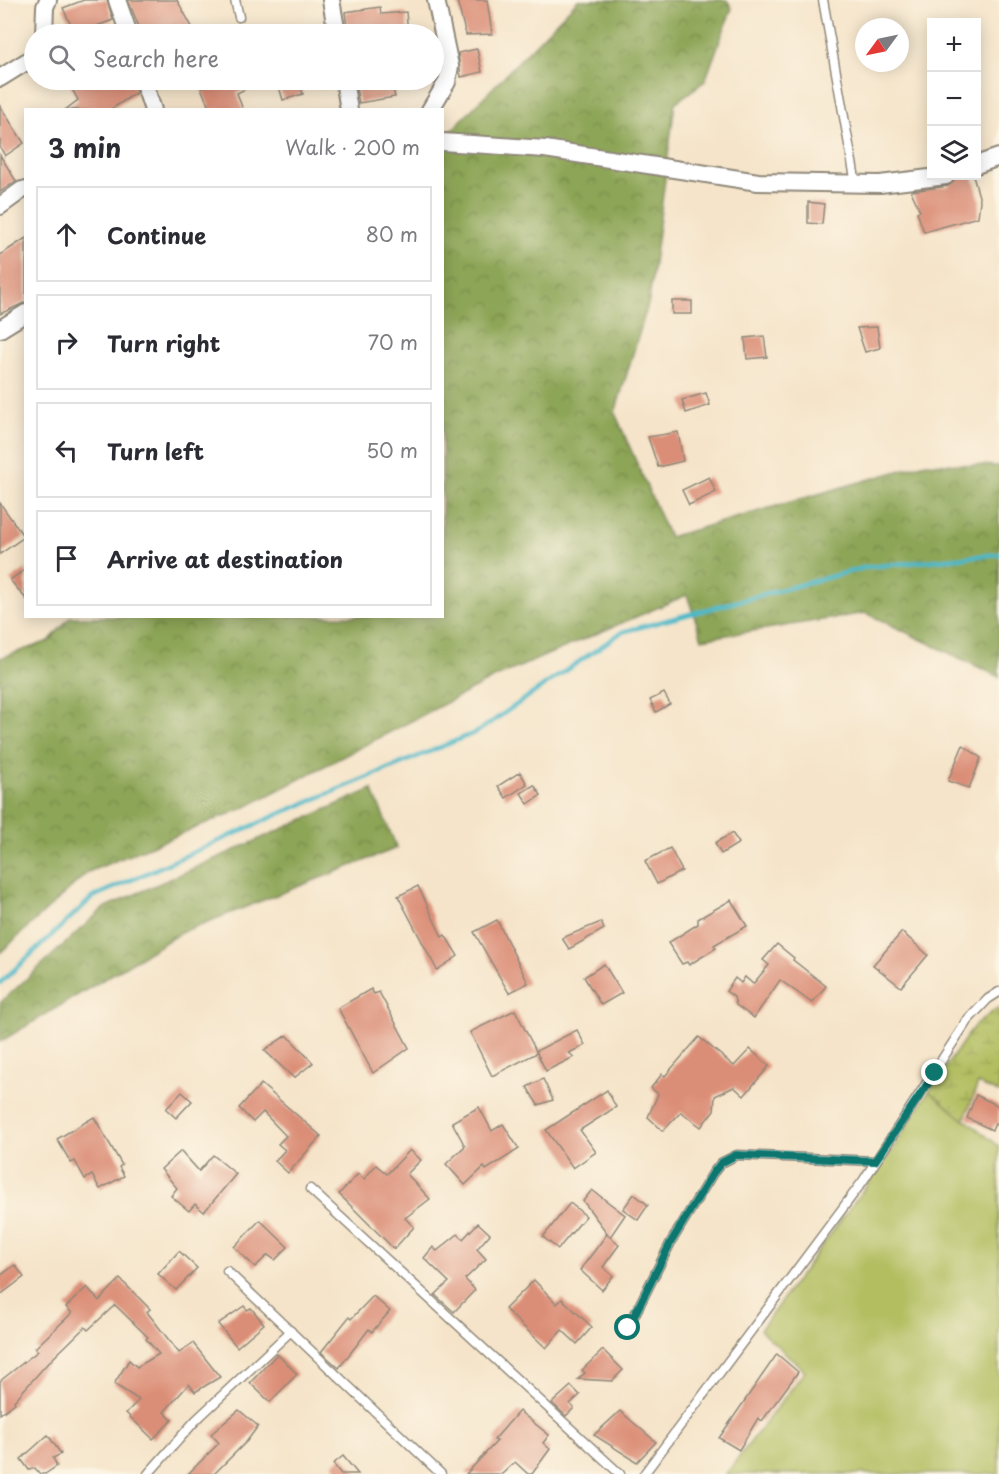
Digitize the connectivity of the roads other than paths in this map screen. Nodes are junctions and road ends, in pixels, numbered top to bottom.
1 (48, 0) edge
2 (117, 0) edge
3 (235, 0) edge
4 (331, 0) edge
5 (435, 0) edge
6 (822, 0) edge
7 (239, 16) dead end
8 (44, 24) edge
9 (125, 24) edge
10 (335, 24) edge
11 (440, 24) edge
12 (444, 40) edge
13 (24, 63) edge
14 (0, 78) edge
15 (444, 87) edge
16 (146, 90) edge
17 (346, 90) edge
18 (442, 90) edge
19 (152, 108) edge
20 (350, 108) edge
21 (431, 108) edge
22 (444, 142) edge
23 (999, 157) edge
24 (981, 163) edge
25 (927, 178) edge
26 (856, 185) junction
27 (22, 190) dead end
28 (0, 206) edge
29 (24, 314) edge
30 (0, 329) edge
31 (999, 992) edge
32 (875, 1161) junction
33 (309, 1189) dead end
34 (227, 1271) dead end
35 (628, 1328) dead end
36 (291, 1331) junction
37 (148, 1474) edge
38 (441, 1474) edge
39 (620, 1474) edge
40 (644, 1474) edge

1 - 8 street
2 - 9 street
3 - 7 lane
4 - 10 street
5 - 11 street
6 - 26 lane
12 - 15 street
13 - 14 street
16 - 19 street
17 - 20 street
18 - 21 street
22 - 26 street
23 - 24 street
25 - 26 street
27 - 28 street
29 - 30 street
31 - 32 lane
32 - 35 lane
32 - 40 lane
33 - 39 lane
34 - 36 lane
36 - 37 lane
36 - 38 lane

